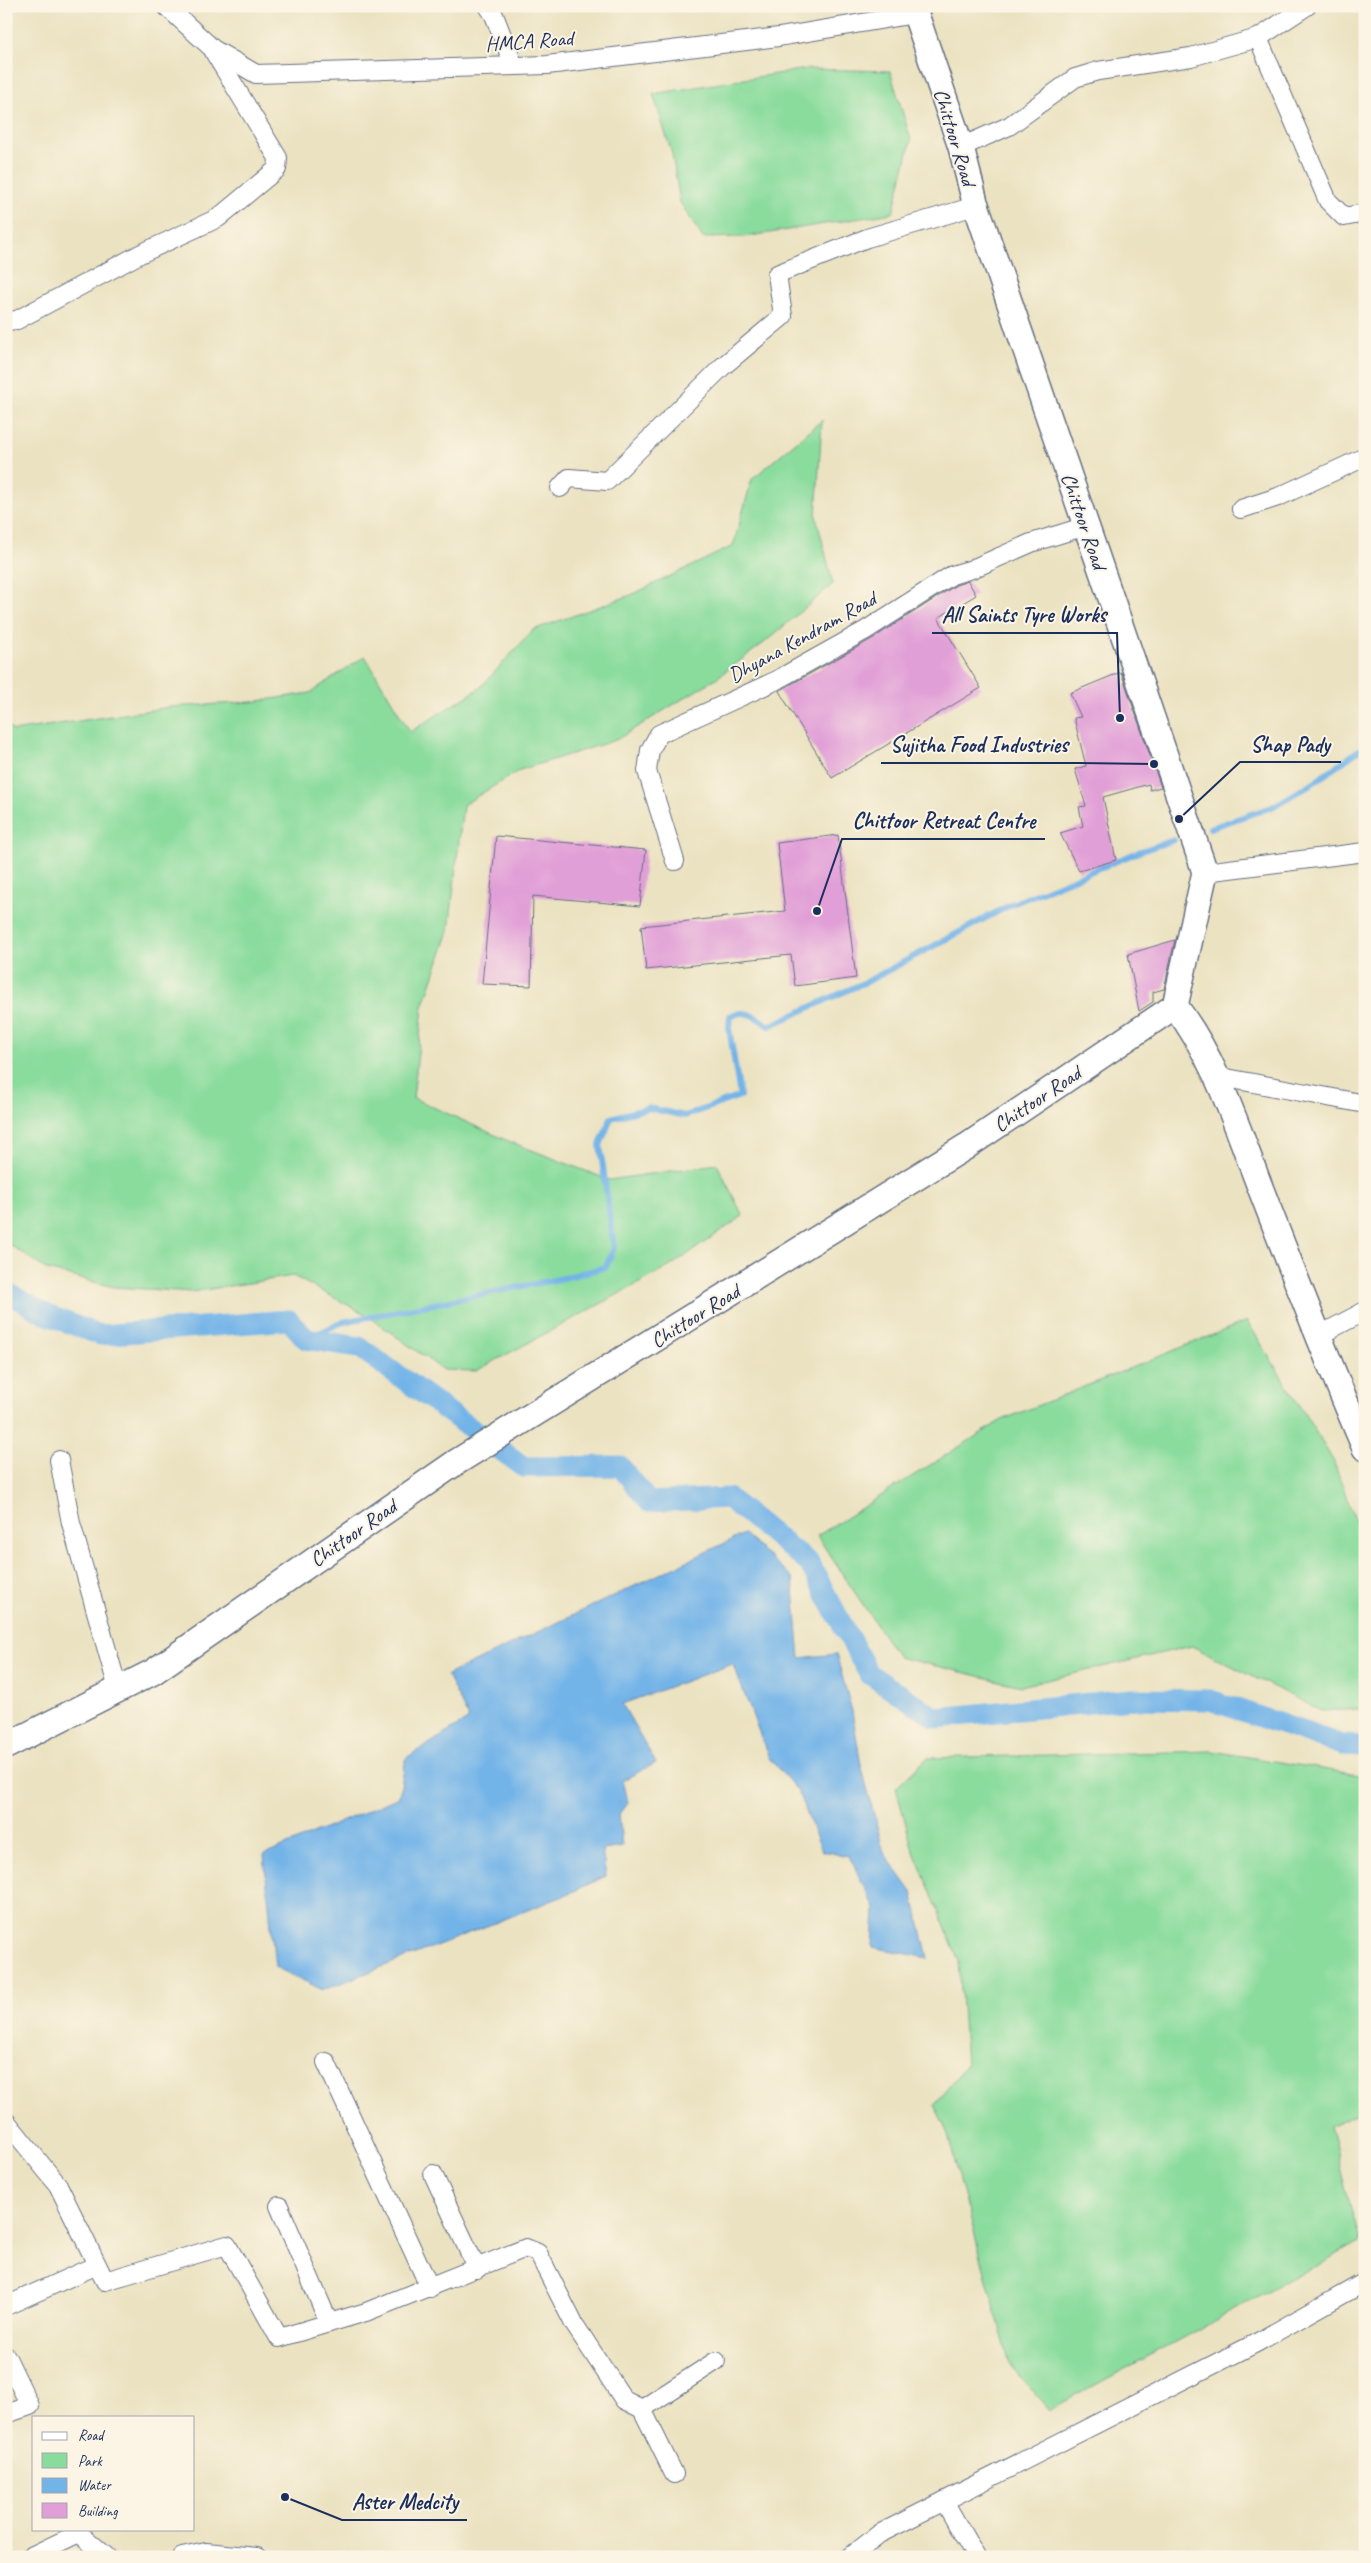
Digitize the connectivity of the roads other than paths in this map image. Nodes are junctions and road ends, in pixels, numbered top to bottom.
1 (166, 6) edge
2 (488, 6) edge
3 (1307, 6) edge
4 (914, 10) edge
5 (1258, 38) junction
6 (213, 50) junction
7 (514, 66) junction
8 (961, 148) junction
9 (975, 202) junction
10 (1365, 213) edge
11 (6, 321) edge
12 (1365, 457) edge
13 (560, 488) dead end
14 (1241, 509) dead end
15 (1086, 526) junction
16 (1365, 852) edge
17 (675, 861) dead end
18 (1205, 872) junction
19 (1175, 1006) junction
20 (1216, 1076) junction
21 (1365, 1104) edge
22 (1365, 1310) edge
23 (1318, 1336) junction
24 (1365, 1448) edge
25 (59, 1460) dead end
26 (118, 1690) junction
27 (6, 1746) edge
28 (326, 2062) dead end
29 (6, 2121) edge
30 (433, 2174) dead end
31 (279, 2206) dead end
32 (97, 2265) junction
33 (477, 2269) junction
34 (1365, 2282) edge
35 (430, 2288) junction
36 (6, 2306) edge
37 (329, 2323) junction
38 (6, 2356) edge
39 (716, 2362) dead end
40 (642, 2410) junction
41 (6, 2414) edge
42 (674, 2474) dead end
43 (944, 2501) junction
44 (29, 2557) edge
45 (107, 2557) edge
46 (182, 2557) edge
47 (256, 2557) edge
48 (850, 2557) edge
49 (976, 2557) edge

1 - 6 street, HMCA Road
2 - 7 street
3 - 5 street
4 - 7 street, HMCA Road
4 - 8 main road, Chittoor Road
5 - 8 street
5 - 10 street
6 - 7 street, HMCA Road
6 - 11 street
8 - 9 main road, Chittoor Road
9 - 13 street
9 - 15 main road, Chittoor Road
12 - 14 street
15 - 17 street, Dhyana Kendram Road
15 - 18 main road, Chittoor Road
16 - 18 street
18 - 19 main road
19 - 20 main road
19 - 26 main road, Chittoor Road
20 - 21 street
20 - 23 main road
22 - 23 street
23 - 24 main road
25 - 26 street
26 - 27 main road, Chittoor Road
28 - 35 street
29 - 32 street
30 - 33 street
31 - 37 street
32 - 36 street
32 - 37 street
33 - 35 street
33 - 40 street
34 - 43 street
35 - 37 street
38 - 41 street
39 - 40 street
40 - 42 street
43 - 48 street
43 - 49 street
44 - 45 street
46 - 47 street

